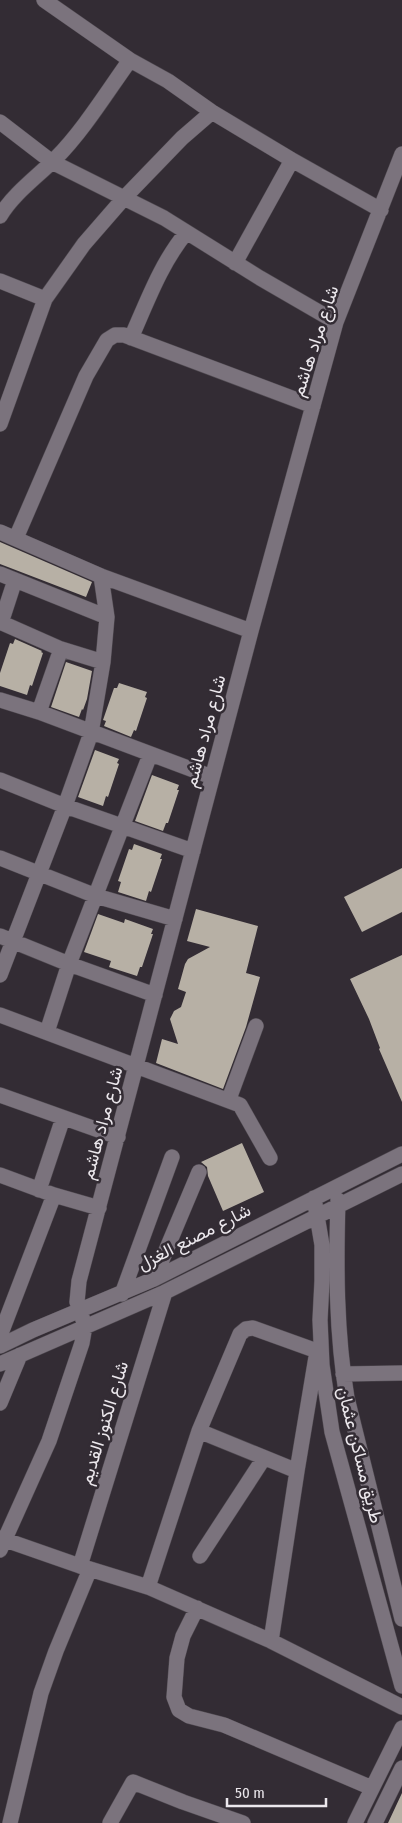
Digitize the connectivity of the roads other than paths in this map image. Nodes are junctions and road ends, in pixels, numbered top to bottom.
1 (44, 0) edge
2 (130, 60) junction
3 (212, 112) junction
4 (0, 122) edge
5 (402, 154) edge
6 (292, 160) junction
7 (52, 162) junction
8 (124, 198) junction
9 (3, 206) edge
10 (380, 210) junction
11 (186, 233) junction
12 (235, 263) junction
13 (0, 281) edge
14 (45, 299) junction
15 (336, 322) junction
16 (131, 338) junction
17 (6, 387) edge
18 (313, 406) junction
19 (0, 424) edge
20 (0, 532) edge
21 (16, 538) junction
22 (0, 574) edge
23 (101, 576) junction
24 (15, 580) junction
25 (107, 616) junction
26 (0, 622) edge
27 (251, 631) junction
28 (61, 648) junction
29 (103, 662) junction
30 (0, 700) edge
31 (39, 712) junction
32 (91, 733) junction
33 (150, 755) junction
34 (212, 778) junction
35 (0, 780) edge
36 (65, 806) junction
37 (123, 826) junction
38 (193, 851) junction
39 (0, 858) edge
40 (39, 874) junction
41 (96, 896) junction
42 (175, 919) junction
43 (6, 939) edge
44 (69, 964) junction
45 (0, 975) edge
46 (155, 995) junction
47 (0, 1015) edge
48 (256, 1026) dead end
49 (47, 1032) junction
50 (137, 1065) junction
51 (0, 1094) edge
52 (229, 1099) junction
53 (63, 1118) junction
54 (118, 1138) junction
55 (402, 1154) edge
56 (172, 1156) dead end
57 (270, 1158) dead end
58 (199, 1172) dead end
59 (0, 1174) edge
60 (402, 1174) edge
61 (338, 1186) junction
62 (47, 1193) junction
63 (314, 1198) junction
64 (337, 1207) junction
65 (99, 1208) junction
66 (318, 1216) junction
67 (329, 1244) junction
68 (154, 1279) junction
69 (165, 1292) junction
70 (122, 1294) junction
71 (80, 1311) junction
72 (85, 1326) junction
73 (0, 1336) edge
74 (0, 1346) edge
75 (319, 1352) junction
76 (20, 1355) junction
77 (0, 1364) edge
78 (402, 1373) edge
79 (343, 1374) junction
80 (0, 1403) edge
81 (199, 1431) junction
82 (264, 1458) junction
83 (297, 1471) junction
84 (2, 1542) edge
85 (200, 1556) dead end
86 (85, 1568) junction
87 (148, 1587) junction
88 (197, 1608) junction
89 (402, 1619) edge
90 (271, 1641) junction
91 (402, 1686) edge
92 (402, 1707) edge
93 (402, 1728) edge
94 (401, 1775) edge
95 (372, 1788) junction
96 (11, 1823) edge
97 (110, 1823) edge
98 (244, 1823) edge
99 (355, 1823) edge
100 (375, 1823) edge

1 - 2 street
2 - 3 street
2 - 7 street
3 - 6 street
3 - 8 street
4 - 7 street
5 - 10 street, شارع مراد هاشم
6 - 10 street
6 - 12 street
7 - 8 street
7 - 9 street
8 - 11 street
8 - 14 street
10 - 15 street, شارع مراد هاشم
11 - 12 street
11 - 16 street
12 - 15 street
13 - 14 street
14 - 17 street
15 - 18 street, شارع مراد هاشم
16 - 18 street
16 - 21 street
17 - 19 street
18 - 27 street, شارع مراد هاشم
20 - 21 street
21 - 23 street
22 - 24 street
23 - 25 street
23 - 27 street
24 - 25 street
24 - 26 street
25 - 29 street
26 - 28 street
27 - 34 street, شارع مراد هاشم
28 - 29 street
28 - 31 street
29 - 32 street
30 - 31 street
31 - 32 street
32 - 33 street
32 - 36 street
33 - 34 street
33 - 37 street
34 - 38 street, شارع مراد هاشم
35 - 36 street
36 - 37 street
36 - 40 street
37 - 38 street
37 - 41 street
38 - 42 street, شارع مراد هاشم
39 - 40 street
40 - 41 street
40 - 43 street
41 - 42 street
41 - 44 street
42 - 46 street, شارع مراد هاشم
43 - 44 street
43 - 45 street
44 - 46 street
44 - 49 street
46 - 50 street, شارع مراد هاشم
47 - 49 street
48 - 52 street
49 - 50 street
50 - 52 street
50 - 54 street, شارع مراد هاشم
51 - 53 street
52 - 57 street
53 - 54 street
53 - 62 street
54 - 65 street, شارع مراد هاشم
55 - 61 street, شارع مصنع الغزل
56 - 70 street
58 - 68 street
59 - 62 street
60 - 64 street, شارع مصنع الغزل
61 - 63 street, شارع مصنع الغزل
61 - 64 street, طريق مساكن عثمان
62 - 65 street
62 - 73 street
63 - 66 street, طريق مساكن عثمان
63 - 68 street, شارع مصنع الغزل
64 - 66 street, شارع مصنع الغزل
64 - 67 street, طريق مساكن عثمان
65 - 71 street, شارع مراد هاشم
66 - 67 street, طريق مساكن عثمان
66 - 69 street, شارع مصنع الغزل
67 - 75 street, طريق مساكن عثمان
67 - 79 street, طريق مساكن عثمان
68 - 70 street, شارع مصنع الغزل
69 - 72 street, شارع مصنع الغزل
69 - 86 street, شارع الكنوز القديم
70 - 71 street, شارع مصنع الغزل
71 - 72 street, شارع مراد هاشم
71 - 74 street, شارع مصنع الغزل
72 - 76 street, شارع مصنع الغزل
72 - 84 street
75 - 81 street
75 - 83 street
75 - 91 street, طريق مساكن عثمان
76 - 77 street, شارع مصنع الغزل
76 - 80 street
78 - 79 street
79 - 89 street, طريق مساكن عثمان
81 - 82 street
81 - 87 street
82 - 83 street
82 - 85 street
83 - 90 street
84 - 86 street
86 - 87 street
86 - 96 street, شارع الكنوز القديم
87 - 88 street
88 - 90 street
88 - 95 street
90 - 92 street
93 - 95 street
94 - 100 street
95 - 99 street
97 - 98 street

